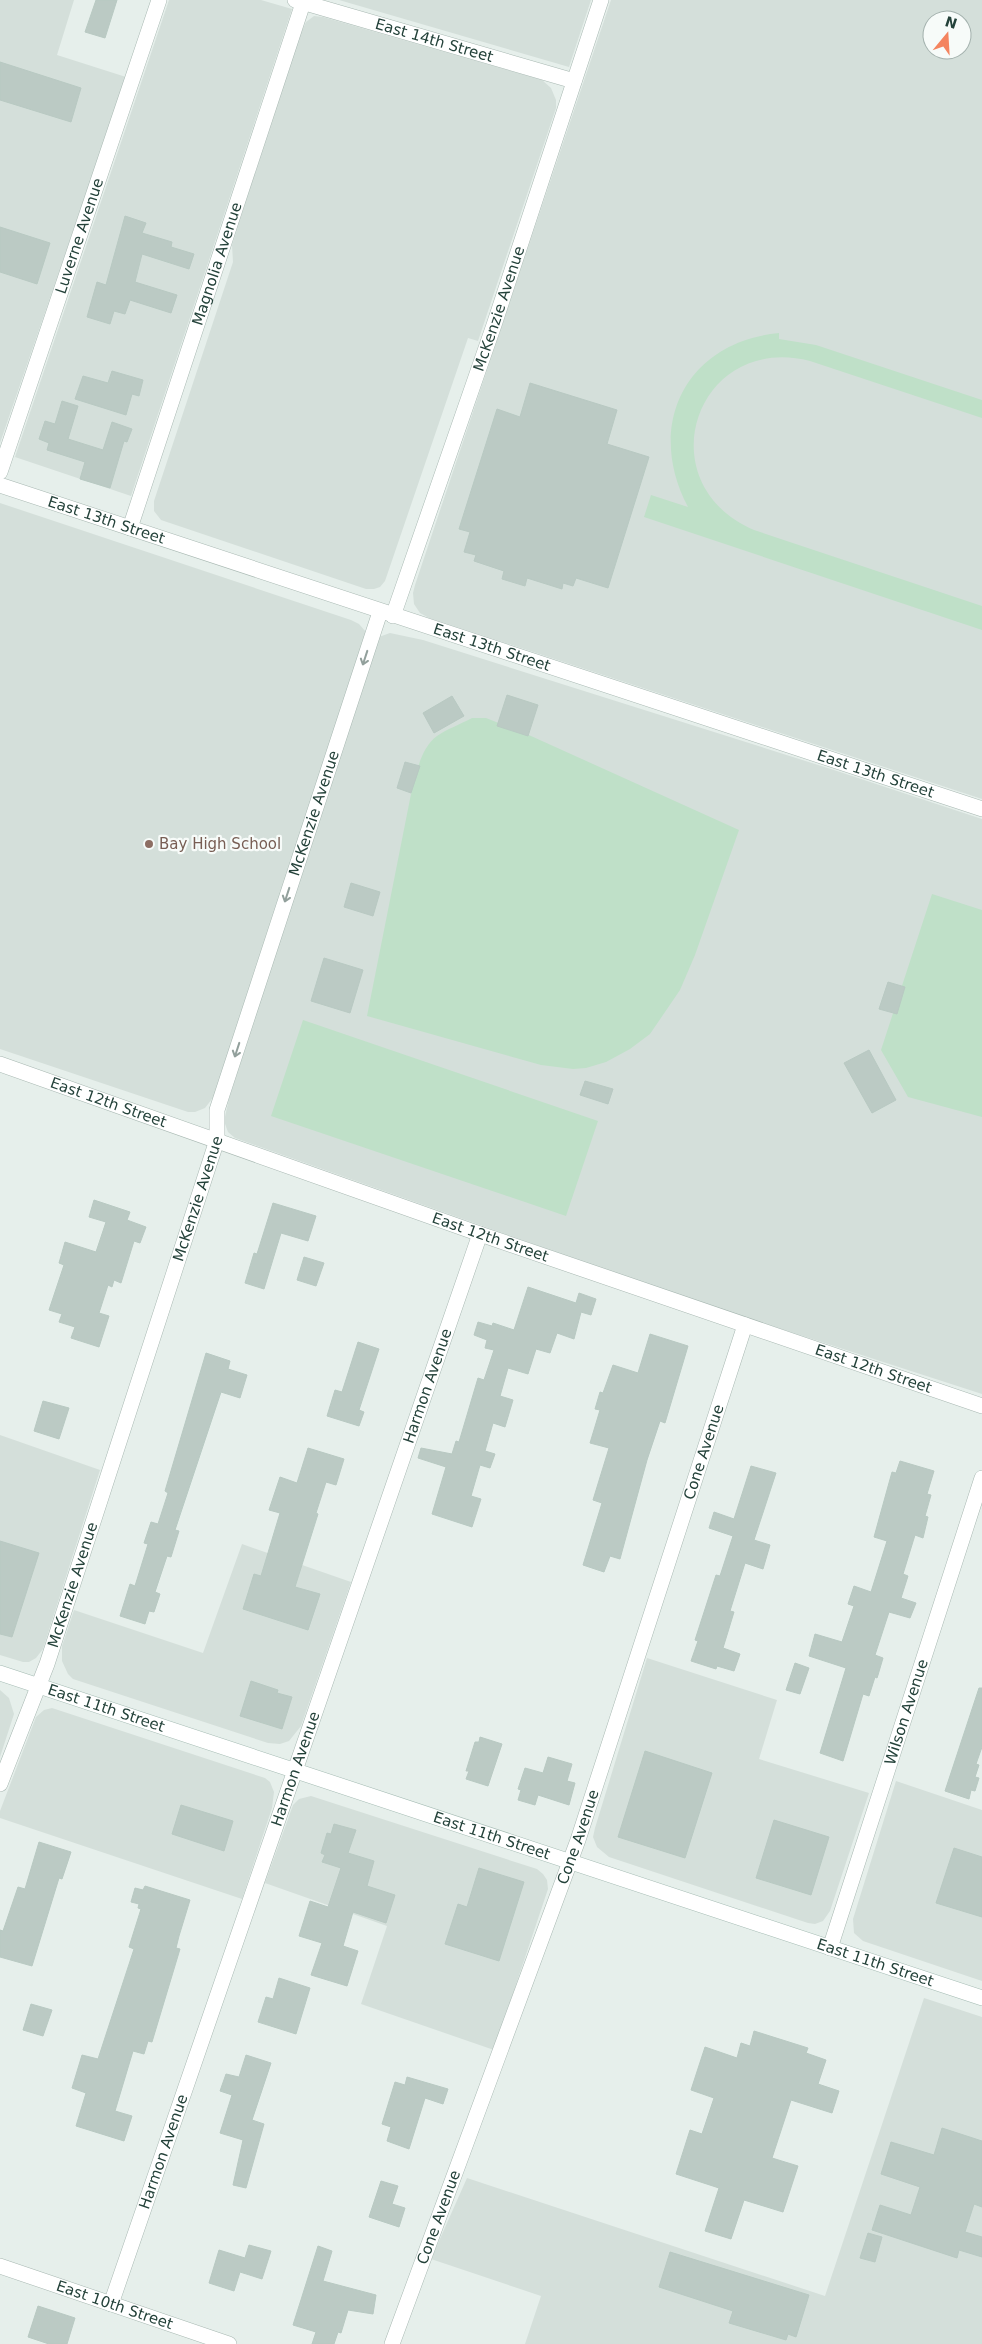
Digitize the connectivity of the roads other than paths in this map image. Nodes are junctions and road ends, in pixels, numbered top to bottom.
1 (159, 0) edge
2 (601, 0) edge
3 (301, 1) edge
4 (574, 81) junction
5 (0, 472) edge
6 (0, 485) edge
7 (130, 528) junction
8 (387, 614) junction
9 (982, 809) edge
10 (0, 1064) edge
11 (217, 1140) junction
12 (480, 1234) junction
13 (745, 1325) junction
14 (982, 1406) edge
15 (982, 1478) edge
16 (0, 1673) edge
17 (38, 1685) junction
18 (294, 1770) junction
19 (0, 1784) edge
20 (570, 1862) junction
21 (830, 1948) junction
22 (982, 1998) edge
23 (0, 2266) edge
24 (111, 2304) junction
25 (229, 2344) edge
26 (392, 2344) edge

1 - 5 street, Luverne Avenue
2 - 4 street, McKenzie Avenue
3 - 4 street, East 14th Street
3 - 7 street, Magnolia Avenue
4 - 8 street, McKenzie Avenue
6 - 7 street, East 13th Street
7 - 8 street, East 13th Street
8 - 9 street, East 13th Street
8 -> 11 street, McKenzie Avenue
10 - 11 street, East 12th Street
11 - 12 street, East 12th Street
11 - 17 street, McKenzie Avenue
12 - 13 street, East 12th Street
12 - 18 street, Harmon Avenue
13 - 14 street, East 12th Street
13 - 20 street, Cone Avenue
15 - 21 street, Wilson Avenue
16 - 17 street, East 11th Street
17 - 18 street, East 11th Street
17 - 19 street, McKenzie Avenue
18 - 20 street, East 11th Street
18 - 24 street, Harmon Avenue
20 - 21 street, East 11th Street
20 - 26 street, Cone Avenue
21 - 22 street, East 11th Street
23 - 24 street, East 10th Street
24 - 25 street, East 10th Street

